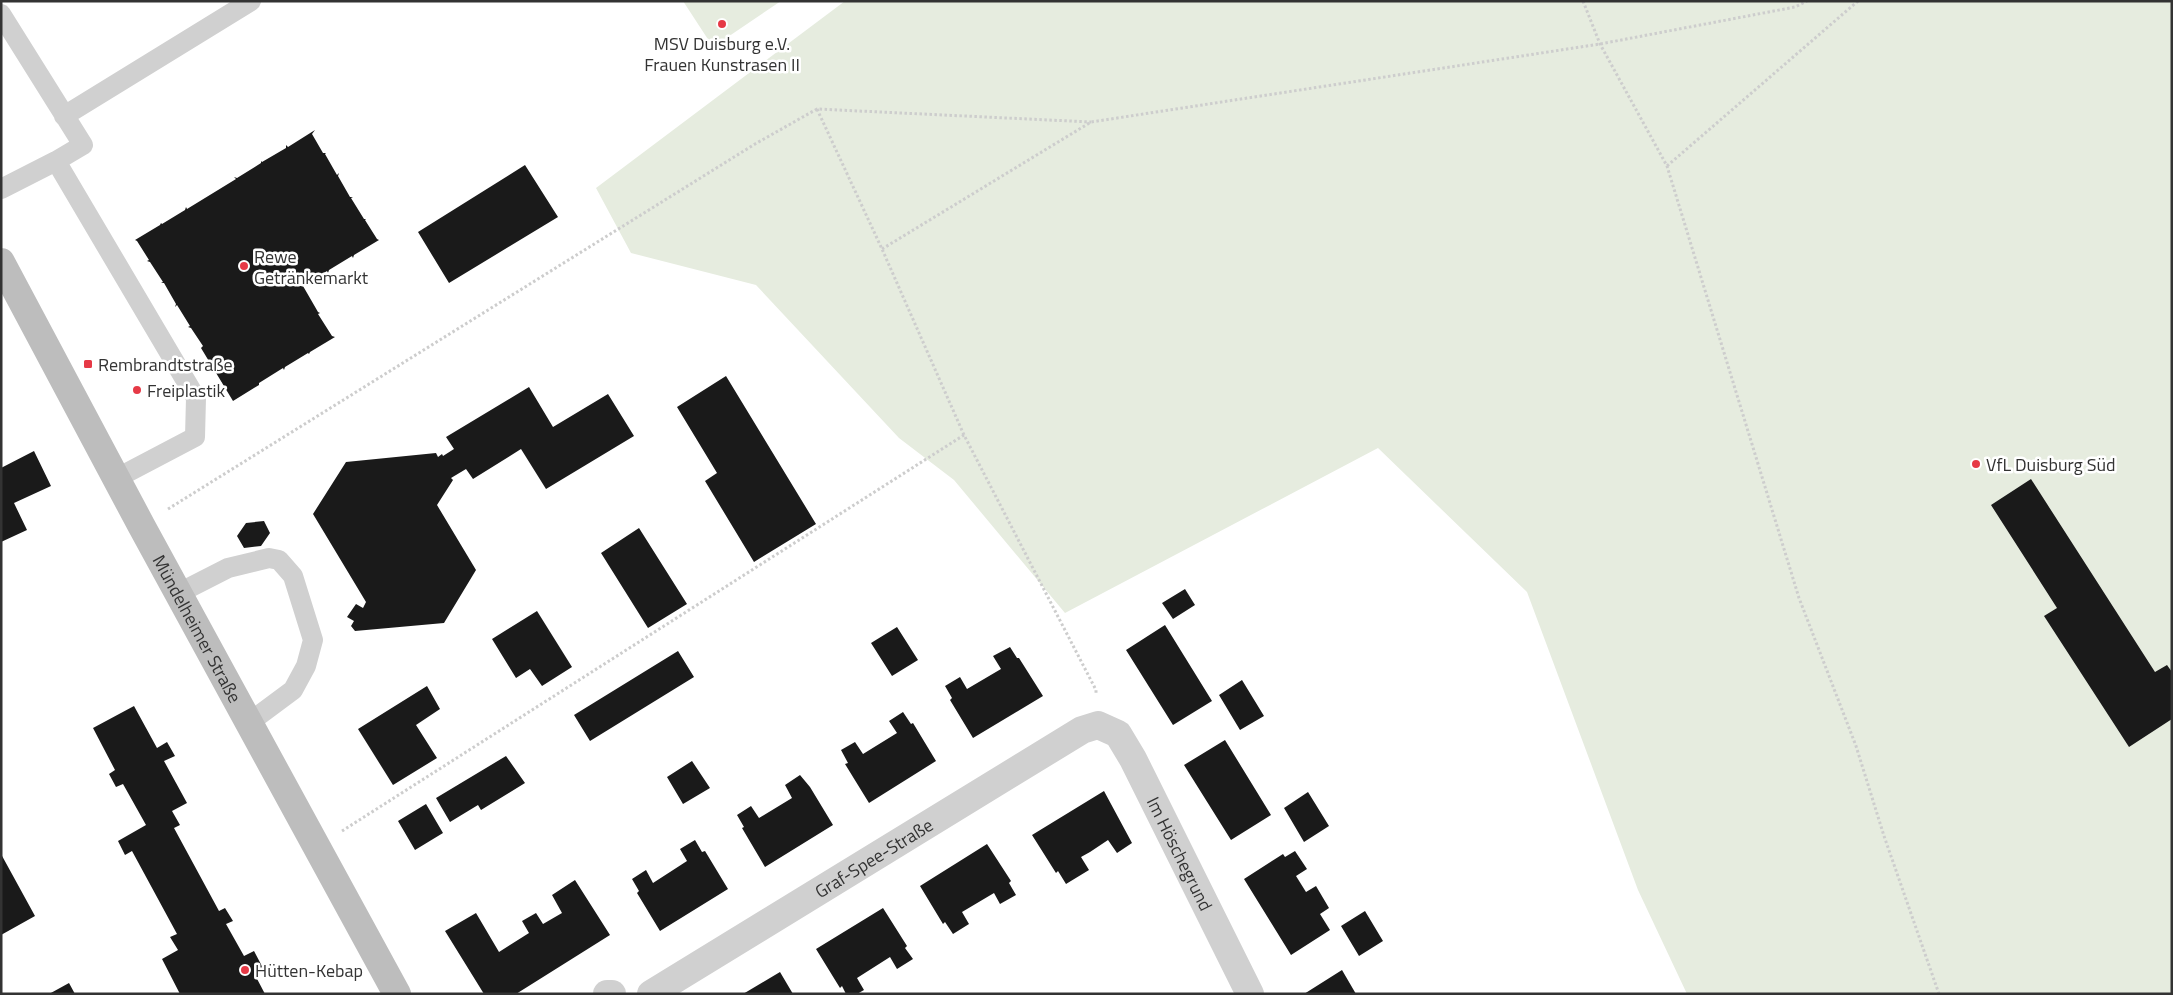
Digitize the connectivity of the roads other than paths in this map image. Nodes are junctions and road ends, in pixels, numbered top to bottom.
1 (251, 1) edge
2 (1, 14) edge
3 (64, 116) junction
4 (56, 161) junction
5 (1, 189) edge
6 (1, 262) edge
7 (117, 478) junction
8 (179, 593) junction
9 (250, 722) junction
10 (1098, 725) joint
11 (397, 994) edge
12 (607, 994) edge
13 (612, 994) edge
14 (651, 994) edge
15 (1250, 994) edge

1 - 3 lane
2 - 3 lane
3 - 4 lane
4 - 5 lane
4 - 7 lane
6 - 7 main road, Mündelheimer Straße
7 - 8 main road, Mündelheimer Straße
8 - 9 main road, Mündelheimer Straße
8 - 9 lane
9 - 11 main road, Mündelheimer Straße
10 - 14 street, Graf-Spee-Straße
10 - 15 street, Im Höschegrund
12 - 13 street

